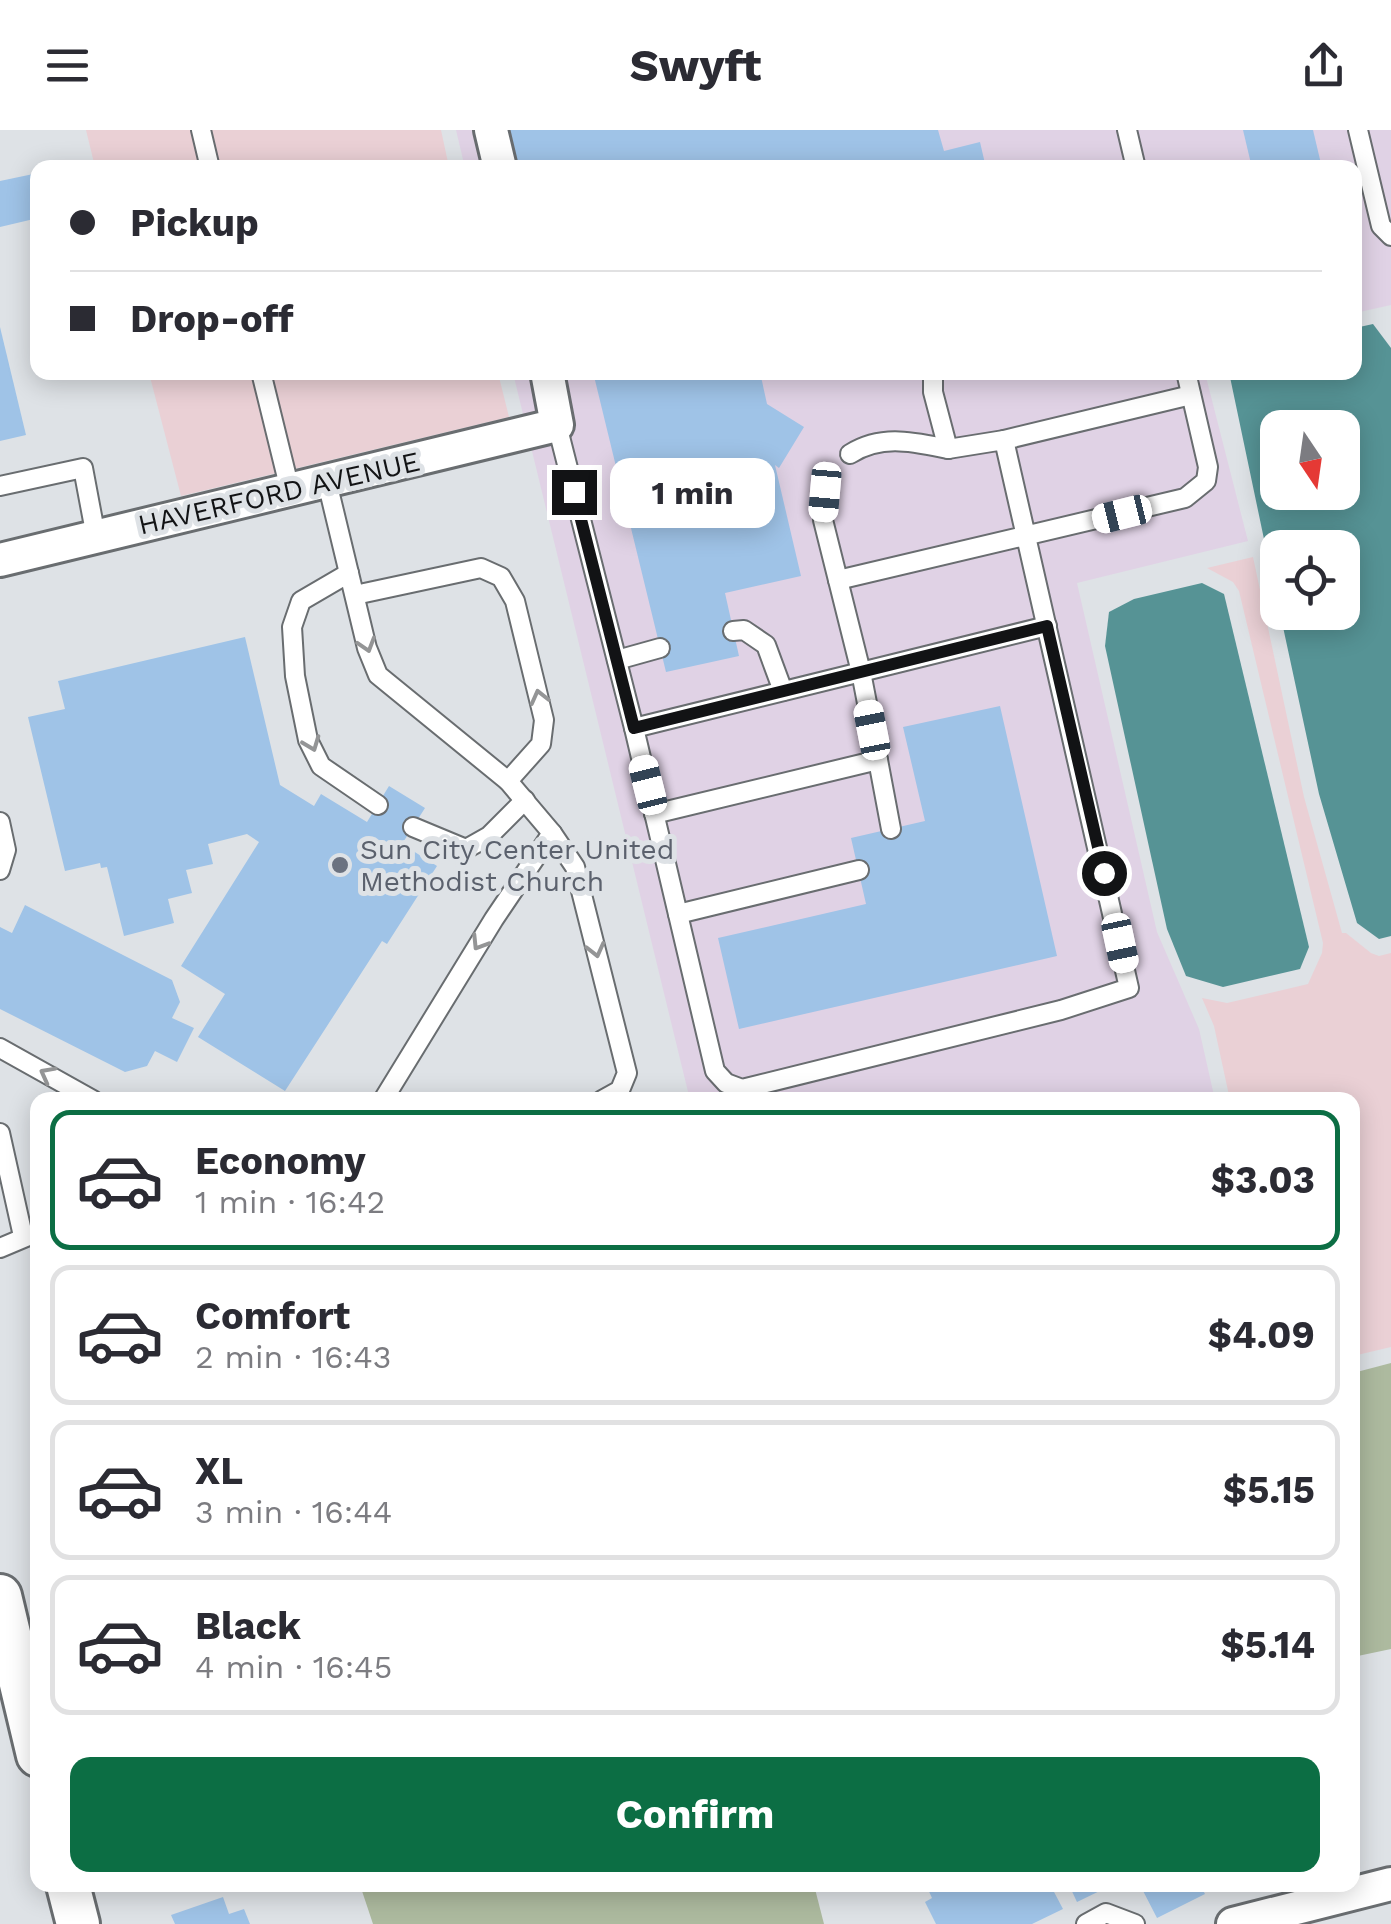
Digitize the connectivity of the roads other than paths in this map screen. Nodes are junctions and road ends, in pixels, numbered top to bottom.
1 (201, 130) edge
2 (491, 130) edge
3 (1128, 130) edge
4 (1358, 130) edge
5 (208, 160) edge
6 (498, 160) edge
7 (1134, 160) edge
8 (1391, 236) edge
9 (263, 380) edge
10 (549, 380) edge
11 (933, 380) edge
12 (1188, 380) edge
13 (1191, 396) junction
14 (558, 425) junction
15 (1004, 440) junction
16 (948, 449) junction
17 (850, 454) dead end
18 (327, 482) junction
19 (0, 486) edge
20 (290, 490) junction
21 (825, 492) dead end
22 (96, 537) junction
23 (1027, 537) junction
24 (0, 560) edge
25 (350, 574) junction
26 (838, 580) junction
27 (355, 595) junction
28 (1047, 626) junction
29 (733, 632) dead end
30 (660, 648) dead end
31 (616, 660) junction
32 (860, 672) junction
33 (783, 691) junction
34 (634, 728) junction
35 (878, 760) junction
36 (508, 781) junction
37 (525, 800) junction
38 (378, 805) dead end
39 (654, 814) junction
40 (0, 822) edge
41 (413, 827) dead end
42 (891, 828) dead end
43 (552, 832) junction
44 (0, 870) edge
45 (858, 870) dead end
46 (678, 914) junction
47 (0, 1048) edge
48 (79, 1092) edge
49 (388, 1092) edge
50 (616, 1092) edge
51 (0, 1133) edge
52 (30, 1234) edge
53 (0, 1248) edge
54 (0, 1596) edge
55 (30, 1722) edge
56 (1391, 1884) edge
57 (70, 1892) edge
58 (1359, 1892) edge
59 (1360, 1892) edge
60 (78, 1924) edge
61 (1086, 1924) edge
62 (1135, 1924) edge
63 (1233, 1924) edge

1 - 5 lane
2 - 6 street
3 - 7 lane
4 - 8 lane
9 - 20 lane
10 - 14 street
11 - 16 lane
12 - 13 lane
13 - 15 lane
13 - 23 lane
14 - 18 street, HAVERFORD AVENUE
14 - 31 lane
15 - 16 lane
15 - 23 lane
16 - 17 lane
18 - 20 street, HAVERFORD AVENUE
18 - 25 lane
19 - 22 lane
20 - 22 street, HAVERFORD AVENUE
21 - 26 lane
22 - 24 street, HAVERFORD AVENUE
23 - 26 lane
23 - 28 lane
25 - 27 lane
25 -> 38 lane
26 - 32 lane
27 -> 36 lane
36 -> 27 lane
28 - 32 lane
28 - 46 lane
29 - 33 lane
30 - 31 lane
31 - 34 lane
32 - 33 lane
32 - 35 lane
33 - 34 lane
34 - 39 lane
35 - 39 lane
35 - 42 lane
36 - 37 lane
37 - 41 lane
37 - 43 lane
39 - 46 lane
40 - 44 lane
43 -> 49 lane
43 -> 50 lane
45 - 46 lane
48 -> 47 lane
51 - 52 lane
52 - 53 lane
54 - 55 street
56 - 59 street
57 - 60 street
58 - 63 street
61 - 62 lane

